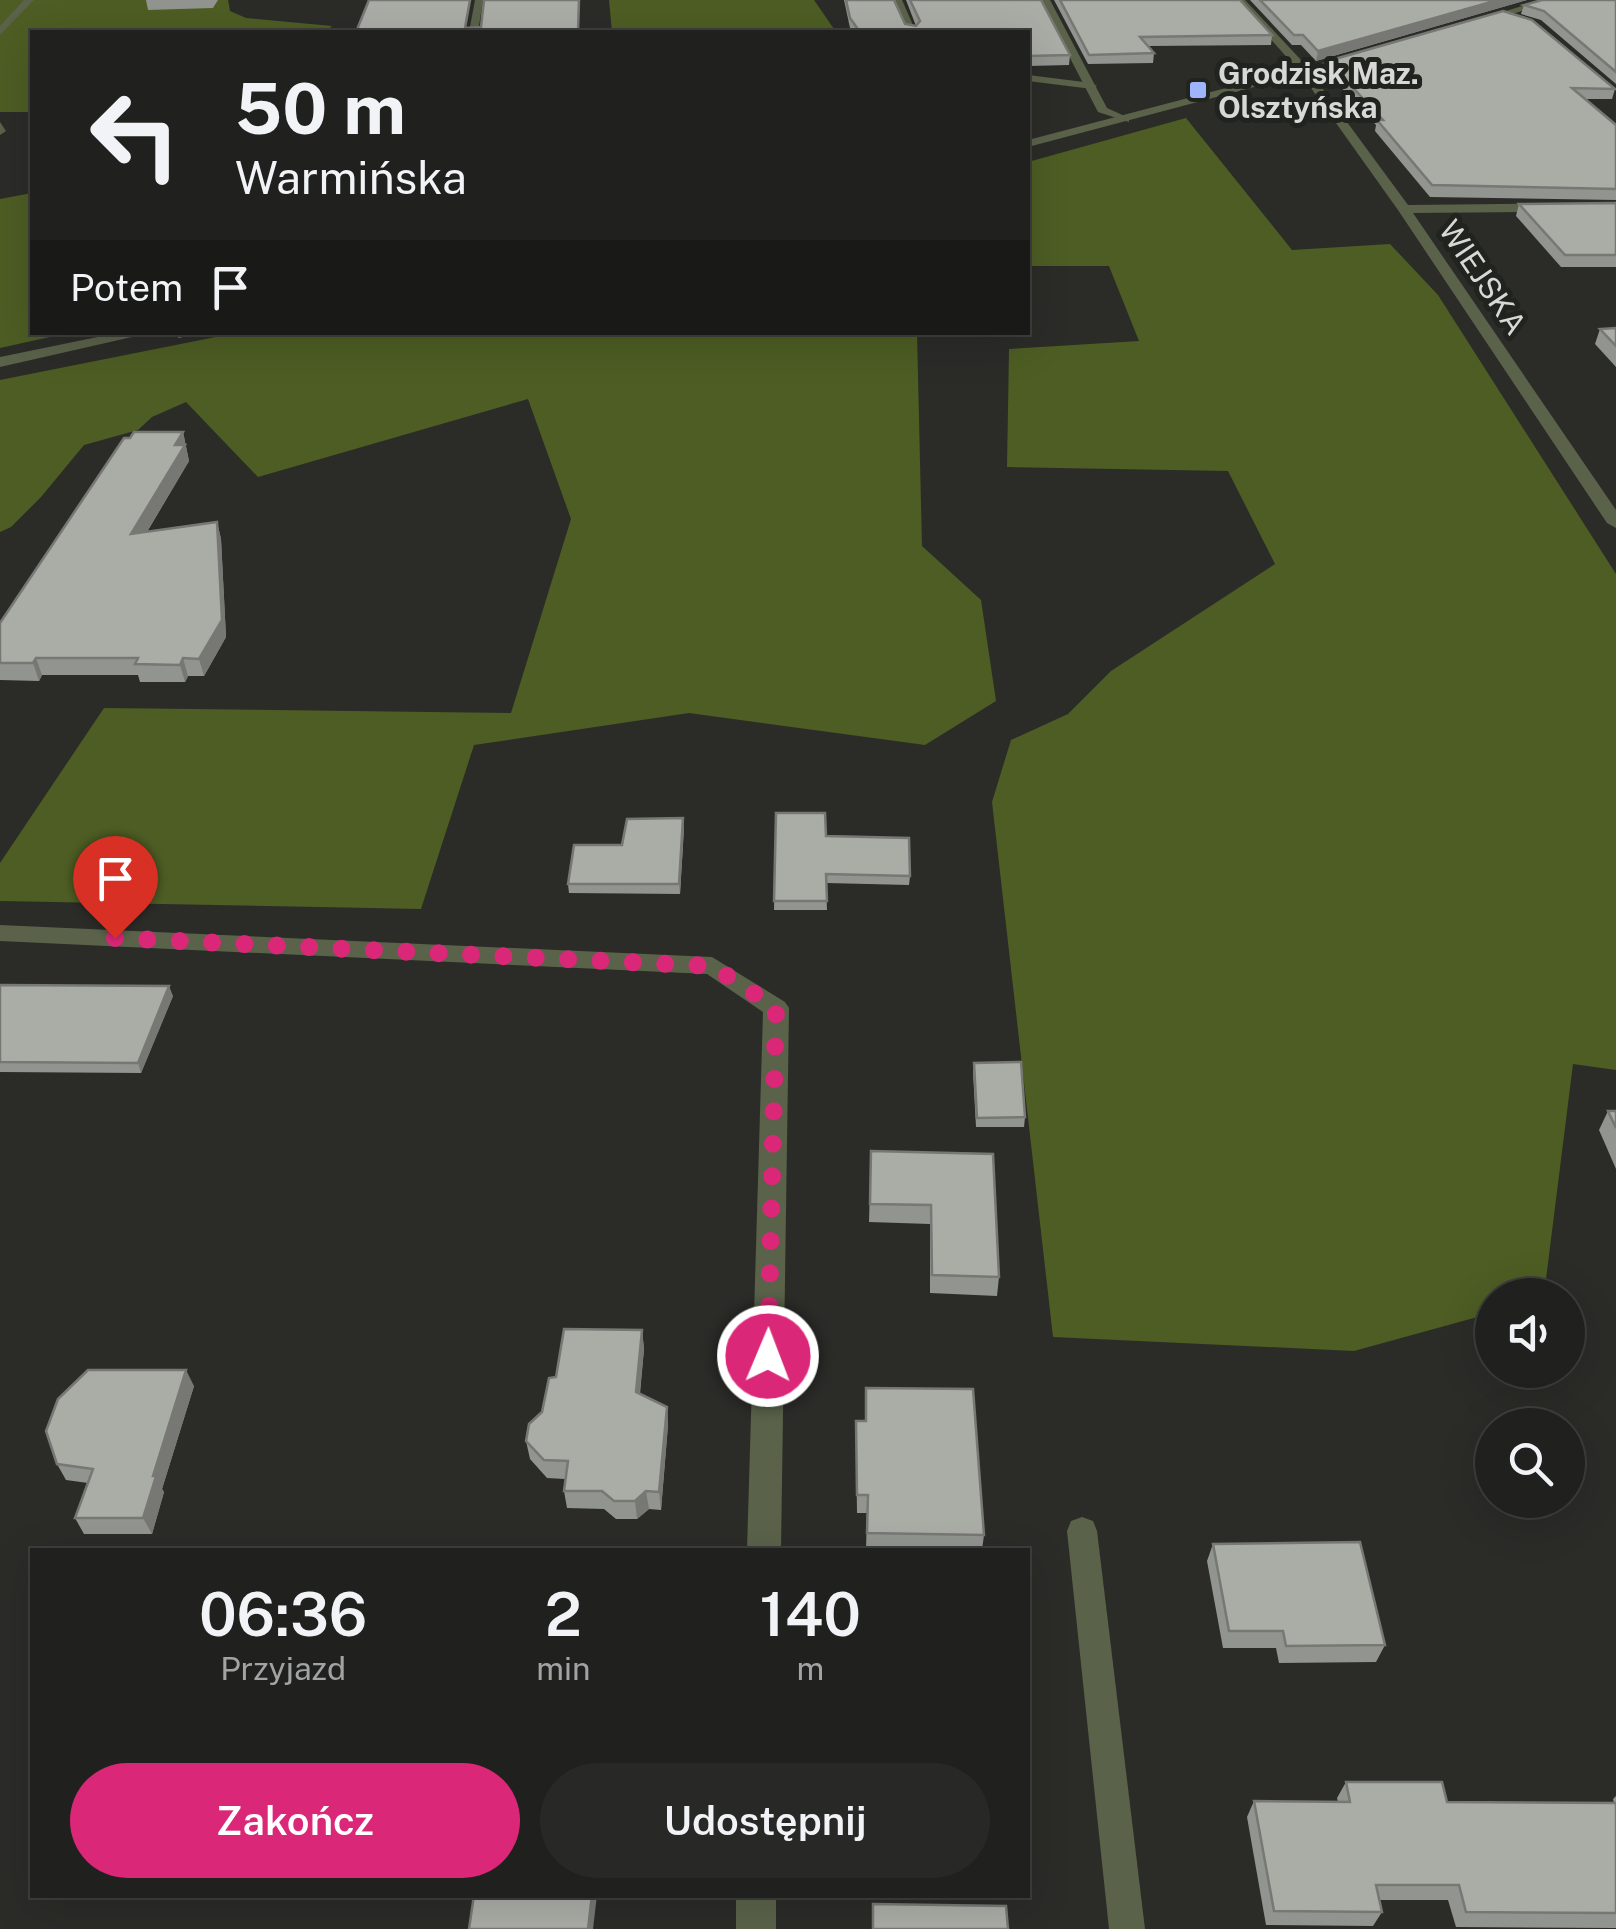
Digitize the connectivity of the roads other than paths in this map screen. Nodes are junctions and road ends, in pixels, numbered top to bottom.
1 (29, 0) edge
2 (479, 0) edge
3 (898, 0) edge
4 (1045, 0) edge
5 (1240, 0) edge
6 (1552, 0) edge
7 (1503, 14) junction
8 (1520, 19) edge
9 (1470, 24) edge
10 (473, 30) edge
11 (911, 30) edge
12 (0, 32) edge
13 (1367, 54) edge
14 (1314, 69) junction
15 (1292, 75) junction
16 (1030, 78) edge
17 (1092, 86) junction
18 (1125, 120) junction
19 (1030, 144) edge
20 (1616, 207) edge
21 (1404, 210) junction
22 (131, 335) edge
23 (0, 362) edge
24 (1616, 524) edge
25 (0, 932) edge
26 (1082, 1531) dead end
27 (764, 1548) edge
28 (756, 1898) edge
29 (756, 1929) edge
30 (1126, 1929) edge

1 - 12 street
2 - 10 lane
3 - 11 lane
4 - 17 street
5 - 14 street
6 - 7 street
7 - 8 street
7 - 9 street
13 - 14 street
14 - 15 street
15 - 18 street
15 - 21 street, WIEJSKA
16 - 17 lane
17 - 18 street
18 - 19 street
20 - 21 street
21 - 24 street, WIEJSKA
22 - 23 street
25 - 27 street
26 - 30 lane
28 - 29 street

